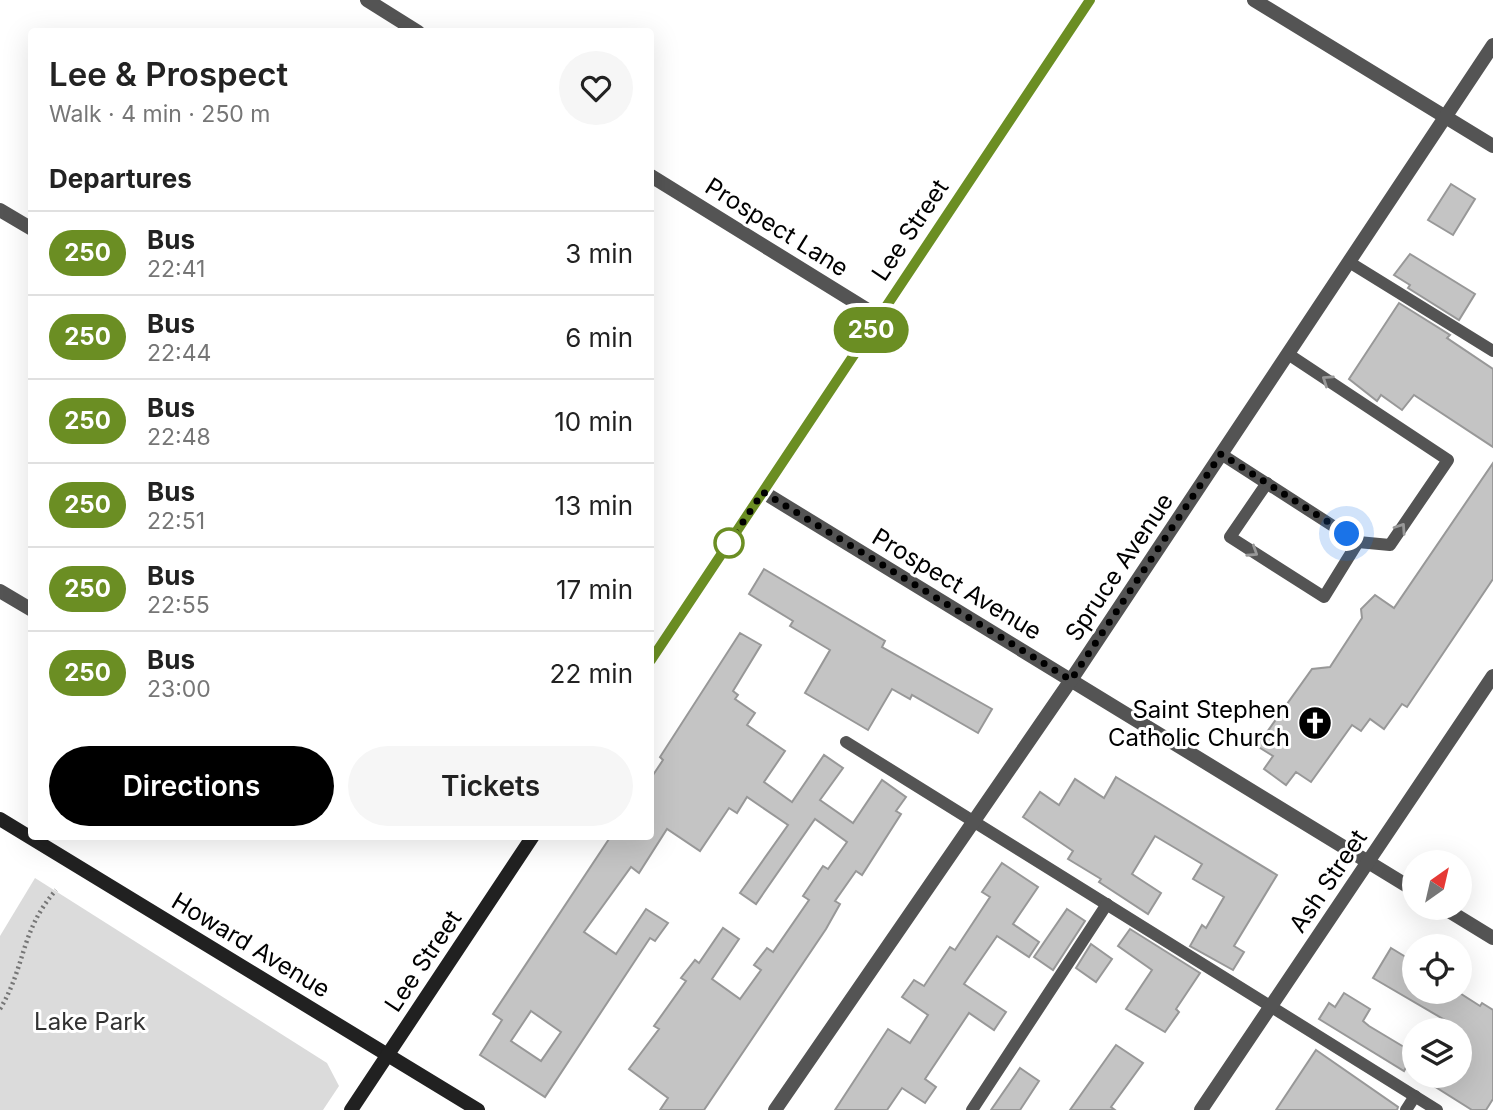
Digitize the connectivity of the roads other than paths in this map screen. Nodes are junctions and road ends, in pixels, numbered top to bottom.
1 (367, 0) edge
2 (1090, 0) edge
3 (1255, 0) edge
4 (412, 28) edge
5 (1493, 45) edge
6 (1444, 116) junction
7 (1493, 146) edge
8 (654, 178) edge
9 (0, 210) edge
10 (28, 227) edge
11 (1349, 262) junction
12 (879, 317) junction
13 (1493, 351) edge
14 (1288, 354) junction
15 (1221, 454) junction
16 (1267, 483) junction
17 (763, 492) junction
18 (1359, 542) junction
19 (0, 591) edge
20 (28, 608) edge
21 (654, 656) edge
22 (1493, 676) edge
23 (1071, 680) junction
24 (846, 742) dead end
25 (0, 819) edge
26 (972, 820) junction
27 (28, 832) edge
28 (530, 840) edge
29 (47, 841) edge
30 (1368, 862) junction
31 (1402, 883) edge
32 (1107, 904) junction
33 (1464, 920) edge
34 (1493, 938) edge
35 (1271, 1006) junction
36 (388, 1055) junction
37 (1415, 1096) junction
38 (352, 1110) edge
39 (478, 1110) edge
40 (775, 1110) edge
41 (972, 1110) edge
42 (1201, 1110) edge
43 (1406, 1110) edge
44 (1437, 1110) edge

1 - 4 street
2 - 12 main road, Lee Street
3 - 6 street
5 - 6 street, Spruce Avenue
6 - 7 street
6 - 11 street, Spruce Avenue
8 - 12 street, Prospect Lane
9 - 10 street
11 - 13 lane
11 - 14 street, Spruce Avenue
12 - 17 main road, Lee Street
14 - 15 street, Spruce Avenue
18 -> 14 lane
15 - 16 lane
15 - 23 street, Spruce Avenue
16 - 18 lane
16 -> 18 lane
17 - 21 main road, Lee Street
17 - 23 street, Prospect Avenue
19 - 20 street
22 - 30 street, Ash Street
23 - 26 street, Spruce Avenue
23 - 30 street, Prospect Avenue
24 - 26 lane
25 - 27 main road, Howard Avenue
26 - 32 lane
26 - 40 street, Spruce Avenue
28 - 36 main road, Lee Street
29 - 36 main road, Howard Avenue
30 - 31 street, Prospect Avenue
30 - 35 street, Ash Street
32 - 35 lane
32 - 41 lane
33 - 34 street
35 - 37 lane
35 - 42 street, Ash Street
36 - 38 main road, Lee Street
36 - 39 main road, Howard Avenue
37 - 43 lane
37 - 44 lane

